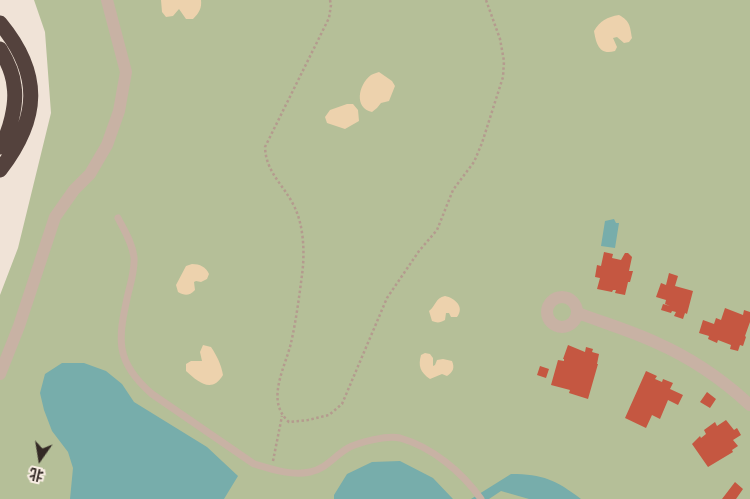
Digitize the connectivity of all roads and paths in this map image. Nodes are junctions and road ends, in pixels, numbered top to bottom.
1 (107, 0) edge
2 (330, 0) edge
3 (486, 0) edge
4 (0, 23) edge
5 (0, 49) edge
6 (0, 147) edge
7 (0, 170) edge
8 (118, 218) dead end
9 (578, 313) dead end
10 (0, 374) edge
11 (750, 406) edge
12 (282, 416) junction
13 (272, 470) junction
14 (481, 499) edge

1 - 10 street
2 - 12 path
3 - 12 path
4 - 7 highway
5 - 6 highway
8 - 13 lane
9 - 11 street
12 - 13 path
13 - 14 lane

